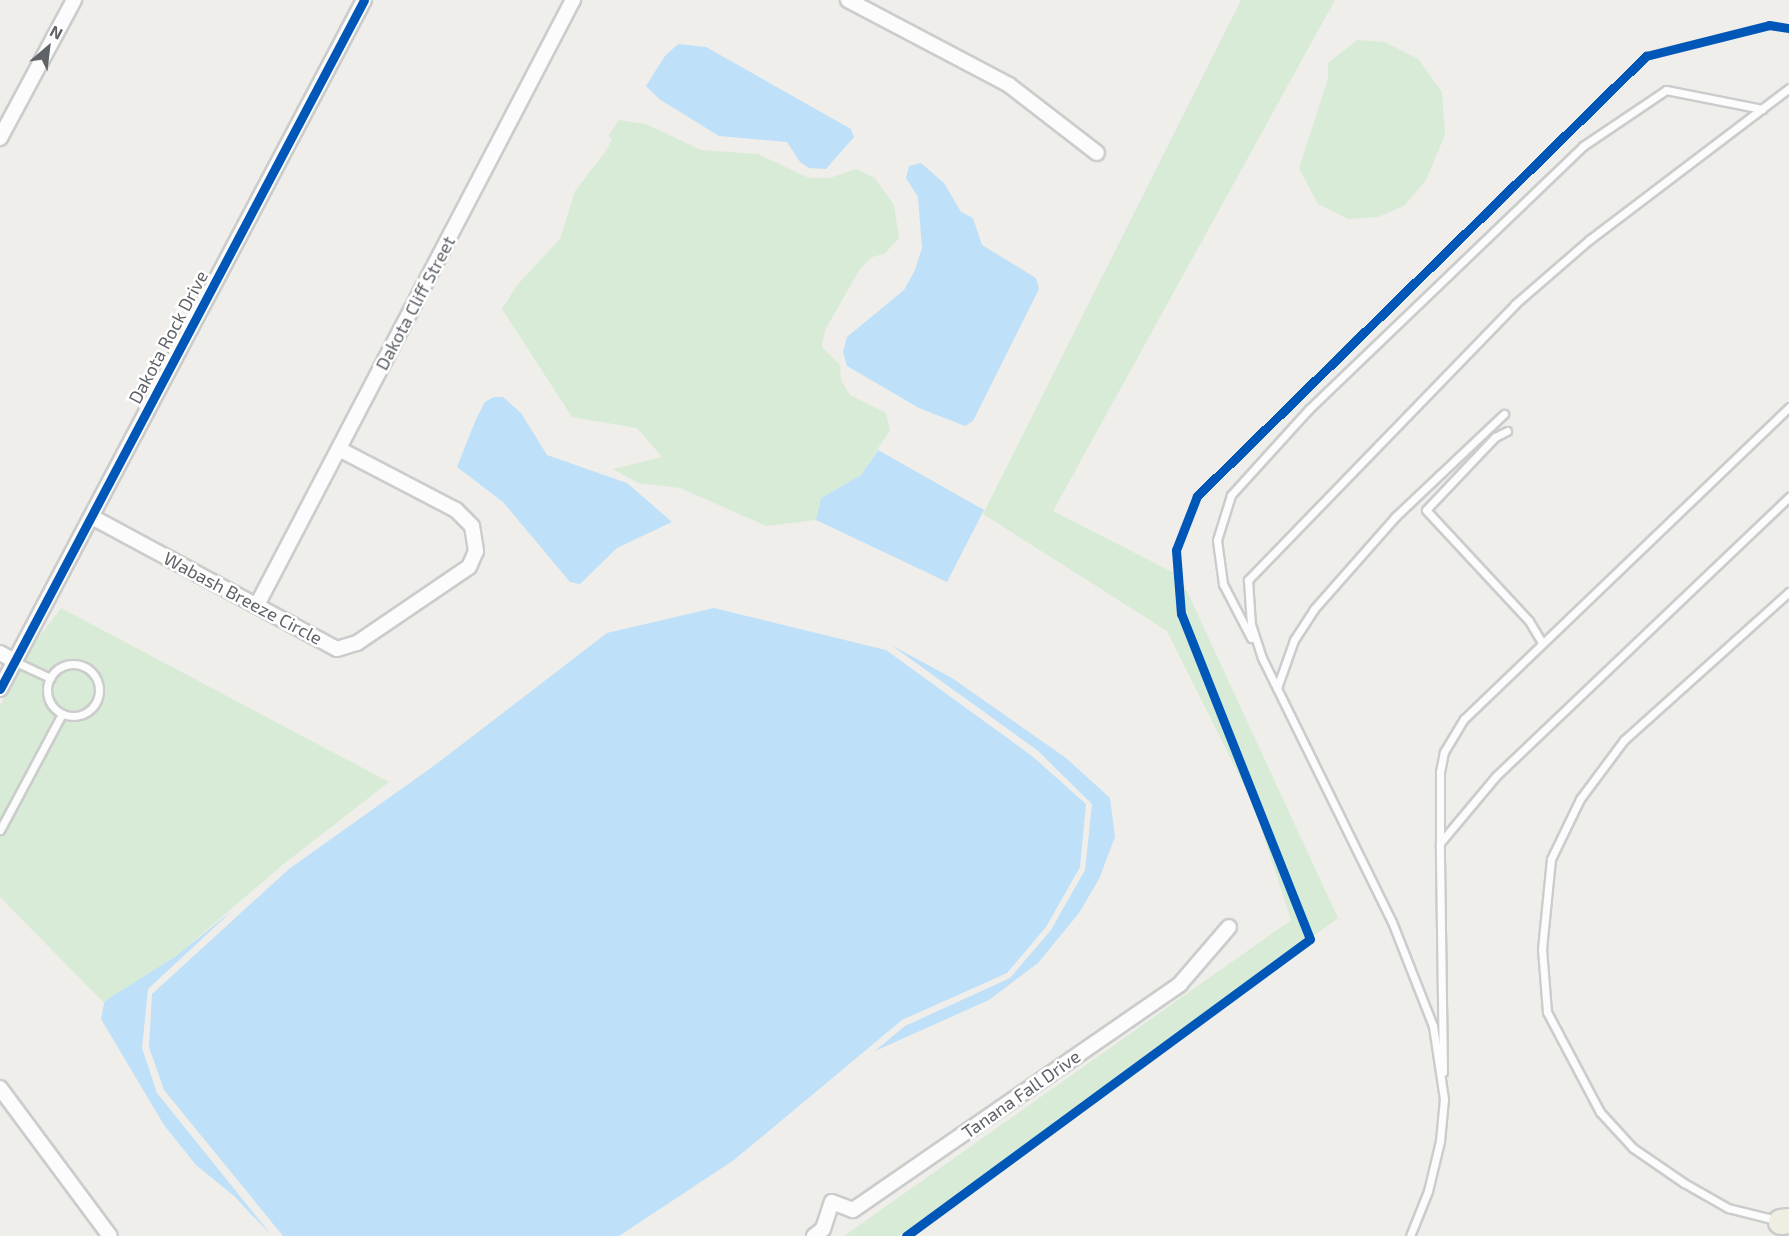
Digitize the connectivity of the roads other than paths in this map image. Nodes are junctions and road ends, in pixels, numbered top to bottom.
1 (74, 0) edge
2 (364, 0) edge
3 (573, 0) edge
4 (848, 0) edge
5 (1789, 88) edge
6 (1762, 109) junction
7 (0, 138) edge
8 (1096, 153) dead end
9 (1789, 407) edge
10 (1504, 414) dead end
11 (1507, 431) dead end
12 (339, 449) junction
13 (1789, 497) edge
14 (92, 517) junction
15 (1789, 592) edge
16 (257, 605) junction
17 (1542, 644) junction
18 (0, 654) edge
19 (1262, 658) junction
20 (16, 662) junction
21 (50, 678) junction
22 (1276, 688) junction
23 (0, 689) edge
24 (62, 714) junction
25 (0, 830) edge
26 (1440, 843) junction
27 (1229, 927) dead end
28 (0, 1088) edge
29 (1444, 1100) junction
30 (1785, 1221) edge
31 (110, 1236) edge
32 (814, 1236) edge
33 (1410, 1236) edge

1 - 7 street
2 - 14 street, Dakota Rock Drive
3 - 12 street, Dakota Cliff Street
4 - 8 street
5 - 6 lane
6 - 19 lane
6 - 19 lane
9 - 17 lane
10 - 22 lane
11 - 17 lane
12 - 16 street, Dakota Cliff Street
12 - 16 street, Wabash Breeze Circle
13 - 26 lane
14 - 16 street, Wabash Breeze Circle
14 - 20 street, Dakota Rock Drive
15 - 30 lane
17 - 26 lane
18 - 20 street
19 - 22 lane
20 - 21 lane
20 - 23 street, Dakota Rock Drive
21 - 24 lane
21 - 24 lane
22 - 29 lane
24 - 25 lane
26 - 29 lane
27 - 32 street, Tanana Fall Drive
28 - 31 street
29 - 33 lane

